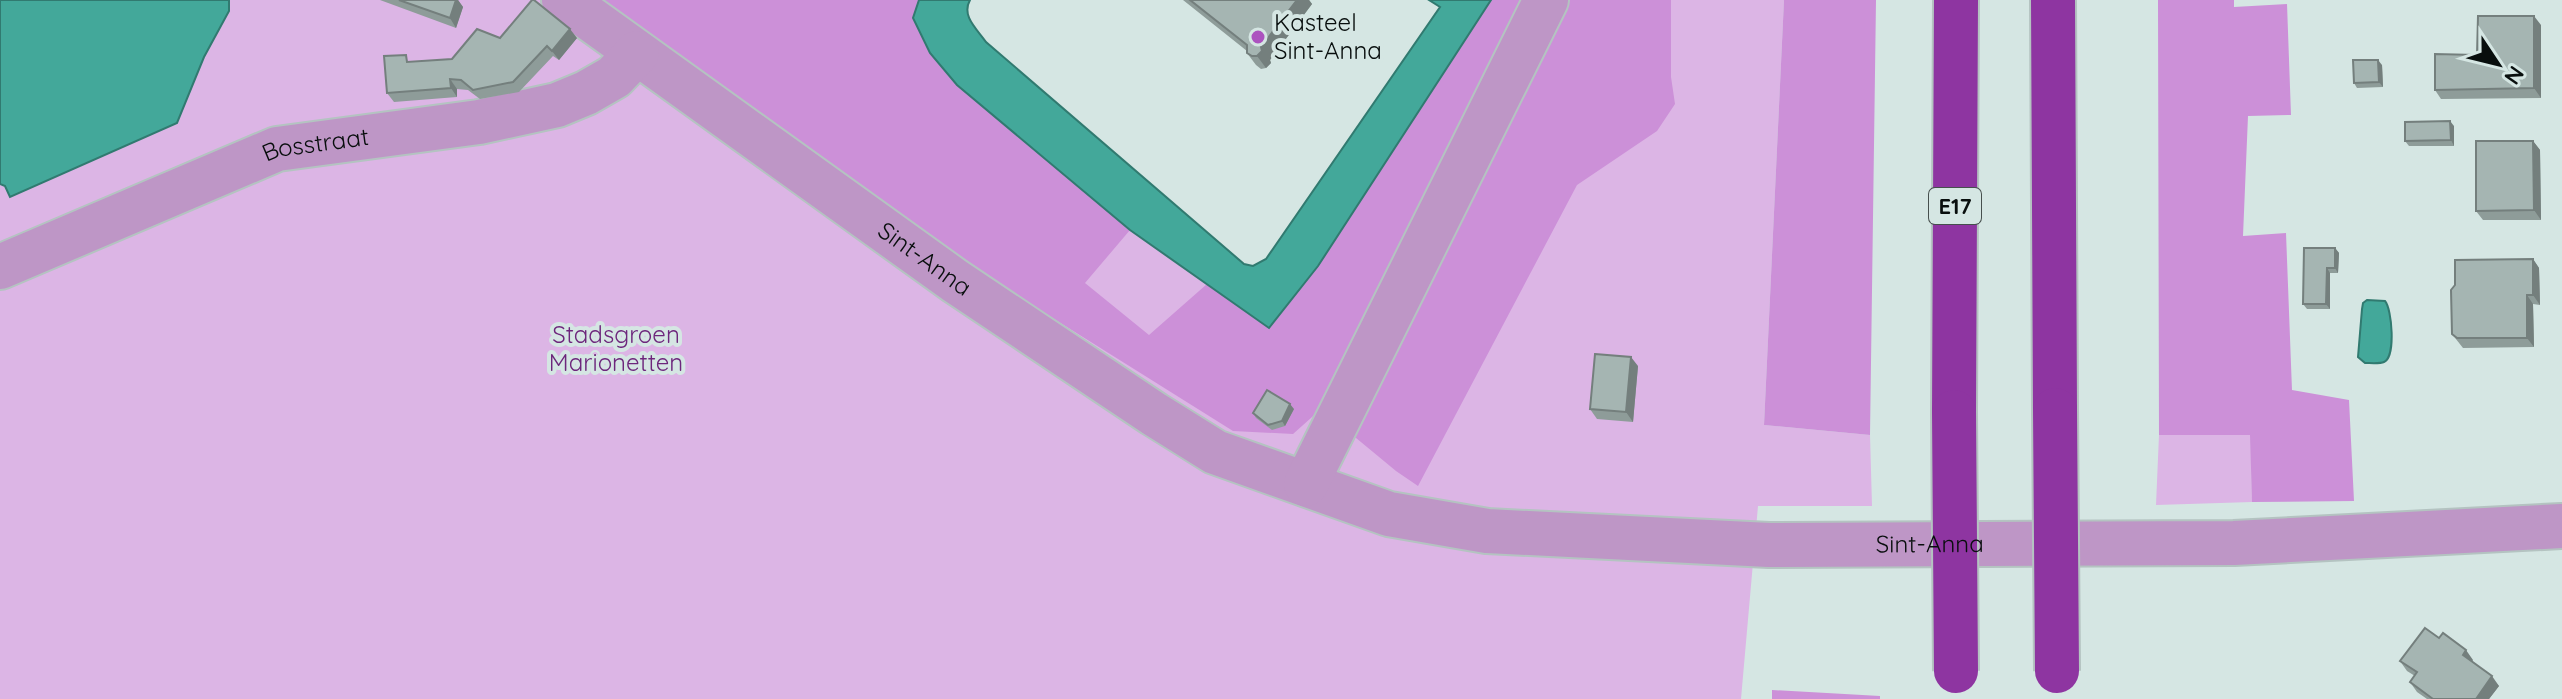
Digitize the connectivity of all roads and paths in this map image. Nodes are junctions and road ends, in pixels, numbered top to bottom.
1 (564, 0) edge
2 (1546, 0) edge
3 (1956, 0) edge
4 (2053, 0) edge
5 (637, 53) junction
6 (0, 267) edge
7 (1306, 484) junction
8 (2562, 526) edge
9 (1956, 685) edge
10 (2057, 685) edge

1 - 5 street, Sint-Anna
2 - 7 street
3 - 9 highway, E17, bridge
4 - 10 highway, bridge
5 - 6 street, Bosstraat
5 - 7 street, Sint-Anna
7 - 8 street, Sint-Anna

